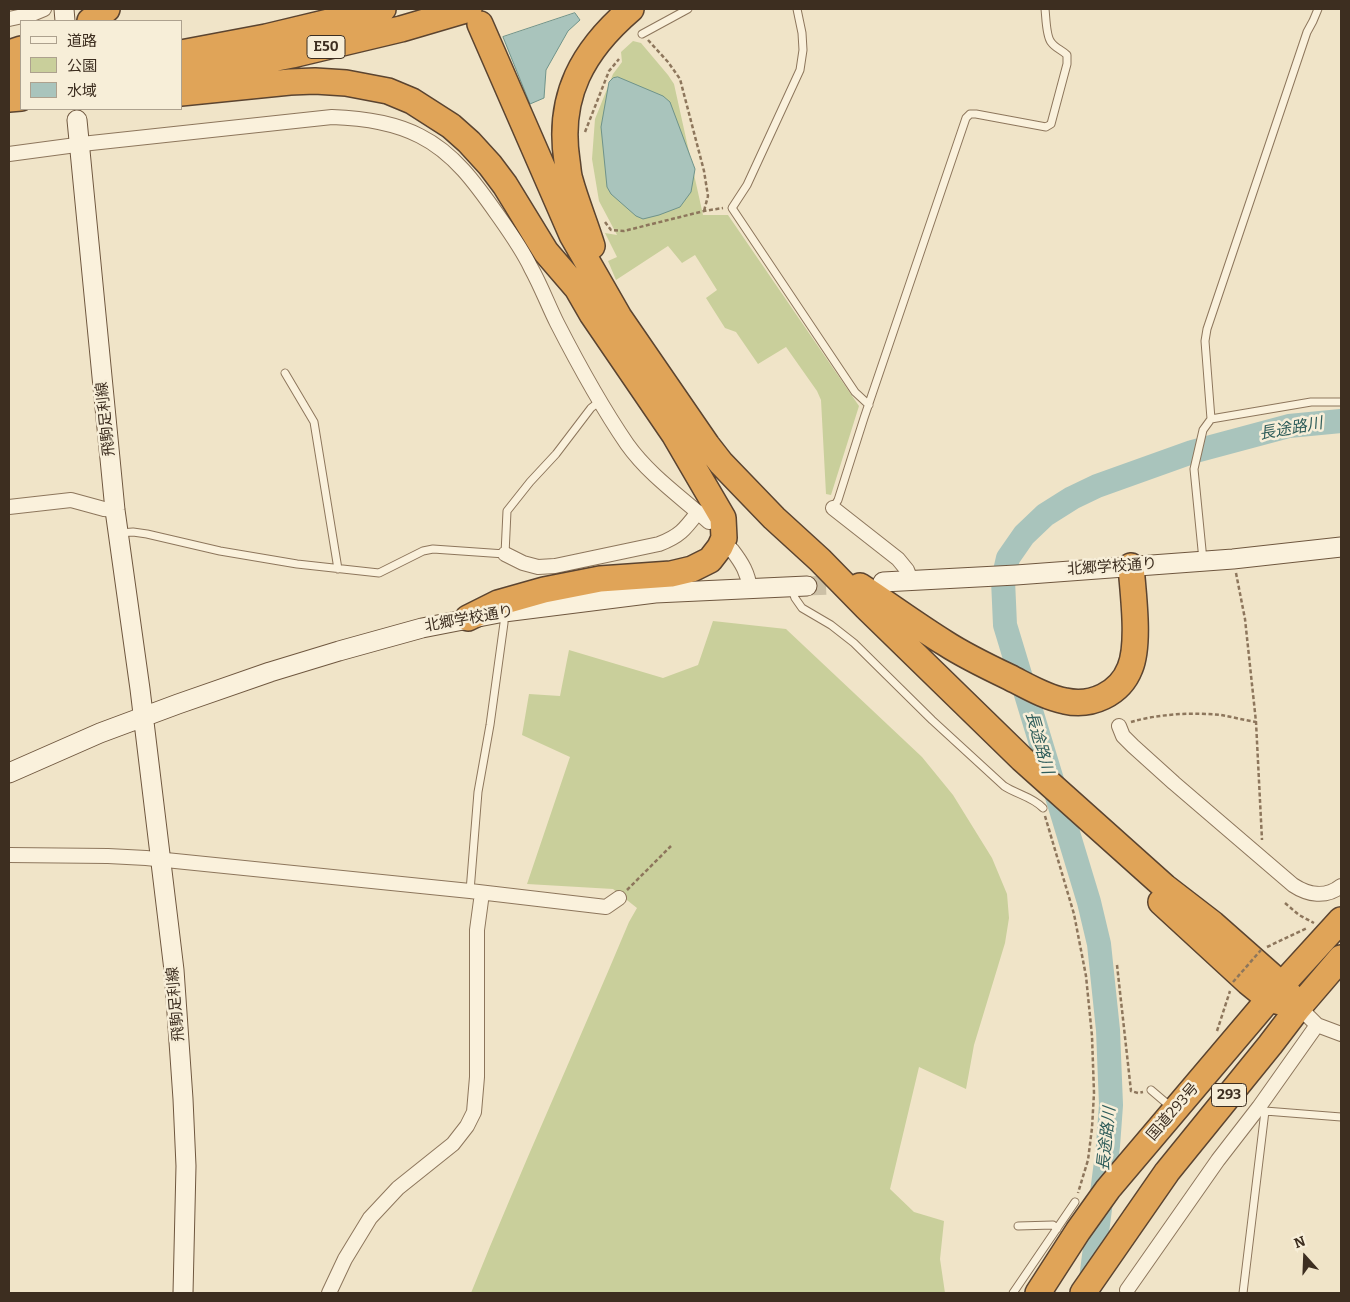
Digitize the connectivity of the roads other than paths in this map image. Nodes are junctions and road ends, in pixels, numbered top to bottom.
1 (44, 9) edge
2 (107, 9) edge
3 (382, 9) edge
4 (631, 9) edge
5 (688, 9) edge
6 (797, 9) edge
7 (1046, 9) edge
8 (1318, 9) edge
9 (9, 20) edge
10 (91, 20) edge
11 (472, 20) edge
12 (642, 34) road end
13 (182, 53) edge
14 (182, 77) edge
15 (182, 93) edge
16 (76, 120) dead end
17 (79, 145) junction
18 (9, 154) edge
19 (577, 288) junction
20 (605, 294) junction
21 (285, 373) dead end
22 (600, 401) junction
23 (1341, 402) edge
24 (869, 405) junction
25 (1211, 419) junction
26 (674, 434) junction
27 (9, 507) edge
28 (833, 508) joint
29 (115, 510) junction
30 (118, 533) junction
31 (1341, 547) edge
32 (732, 550) dead end
33 (505, 554) junction
34 (820, 560) junction
35 (1203, 561) junction
36 (1131, 566) junction
37 (338, 569) junction
38 (910, 580) junction
39 (883, 582) dead end
40 (799, 587) joint
41 (750, 589) junction
42 (504, 612) junction
43 (468, 618) junction
44 (143, 716) junction
45 (1119, 726) road end
46 (1020, 765) junction
47 (9, 772) edge
48 (1043, 808) road end
49 (9, 855) edge
50 (160, 860) junction
51 (1341, 886) edge
52 (476, 892) junction
53 (619, 898) road end
54 (1331, 923) edge
55 (1341, 958) edge
56 (1276, 992) junction
57 (1299, 1007) junction
58 (1317, 1025) junction
59 (1341, 1034) edge
60 (1151, 1090) road end
61 (1262, 1109) junction
62 (1175, 1110) junction
63 (1341, 1117) edge
64 (1075, 1202) road end
65 (1018, 1226) dead end
66 (1068, 1230) junction
67 (1127, 1290) dead end
68 (182, 1293) edge
69 (329, 1293) edge
70 (1013, 1293) edge
71 (1038, 1293) edge
72 (1083, 1293) edge
73 (1243, 1293) edge

1 - 9 street
2 - 10 highway
3 - 13 highway, E50
4 - 20 highway
5 - 12 lane
6 - 24 lane
7 - 24 lane
8 - 25 lane
11 - 14 highway, E50
11 - 19 highway
11 - 20 highway
15 - 19 highway
16 - 17 main road, 飛駒足利線
17 - 18 street
17 - 22 street
17 - 29 main road, 飛駒足利線
19 - 26 highway
20 - 34 highway
21 - 37 lane
22 - 33 lane
22 - 33 street
23 - 25 lane
24 - 28 lane
25 - 35 lane
26 - 43 highway
26 - 46 highway
27 - 29 street
28 - 38 street
29 - 30 main road, 飛駒足利線
30 - 37 lane
30 - 44 main road, 飛駒足利線
31 - 35 main road, 北郷学校通り
32 - 41 street
33 - 37 lane
34 - 36 highway
34 - 46 highway
35 - 36 main road, 北郷学校通り
36 - 38 main road, 北郷学校通り
38 - 39 main road, 北郷学校通り
40 - 41 main road, 北郷学校通り
40 - 48 lane
41 - 42 main road, 北郷学校通り
42 - 43 main road, 北郷学校通り
42 - 52 lane
43 - 44 main road, 北郷学校通り
44 - 47 main road
44 - 50 main road, 飛駒足利線
45 - 51 street
46 - 56 highway
49 - 50 street
50 - 52 street
50 - 68 main road, 飛駒足利線
52 - 53 street
52 - 69 street
54 - 56 highway, 国道293号 / 293
55 - 57 highway, 293
56 - 57 highway
56 - 62 highway, 国道293号 / 293
57 - 58 street
57 - 72 highway, 293
58 - 59 street
58 - 61 street
60 - 62 lane
61 - 63 lane
61 - 67 street
61 - 73 lane
62 - 66 highway, 国道293号 / 293
64 - 66 lane
65 - 66 lane
66 - 70 lane
66 - 71 highway, 国道293号 / 293

